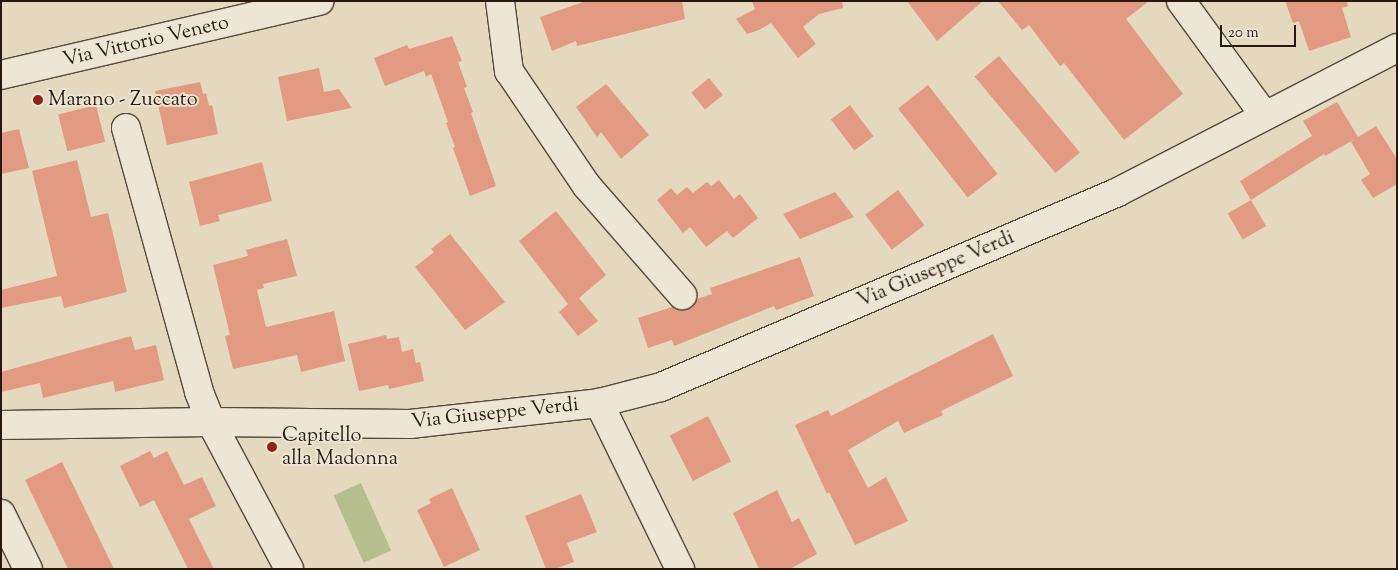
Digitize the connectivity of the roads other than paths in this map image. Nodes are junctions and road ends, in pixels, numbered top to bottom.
1 (320, 1) edge
2 (500, 1) edge
3 (1181, 1) edge
4 (1397, 48) edge
5 (1, 75) edge
6 (1265, 116) junction
7 (126, 128) dead end
8 (682, 295) dead end
9 (599, 402) junction
10 (211, 422) junction
11 (1, 426) edge
12 (1, 514) edge
13 (28, 569) edge
14 (289, 569) edge
15 (680, 569) edge

1 - 5 street, Via Vittorio Veneto
2 - 8 street
3 - 6 street
4 - 6 street, Via Giuseppe Verdi
6 - 9 street, Via Giuseppe Verdi
7 - 10 street
9 - 10 street, Via Giuseppe Verdi
9 - 15 street, Via Giuseppe Verdi
10 - 11 street, Via Giuseppe Verdi
10 - 14 street
12 - 13 street

